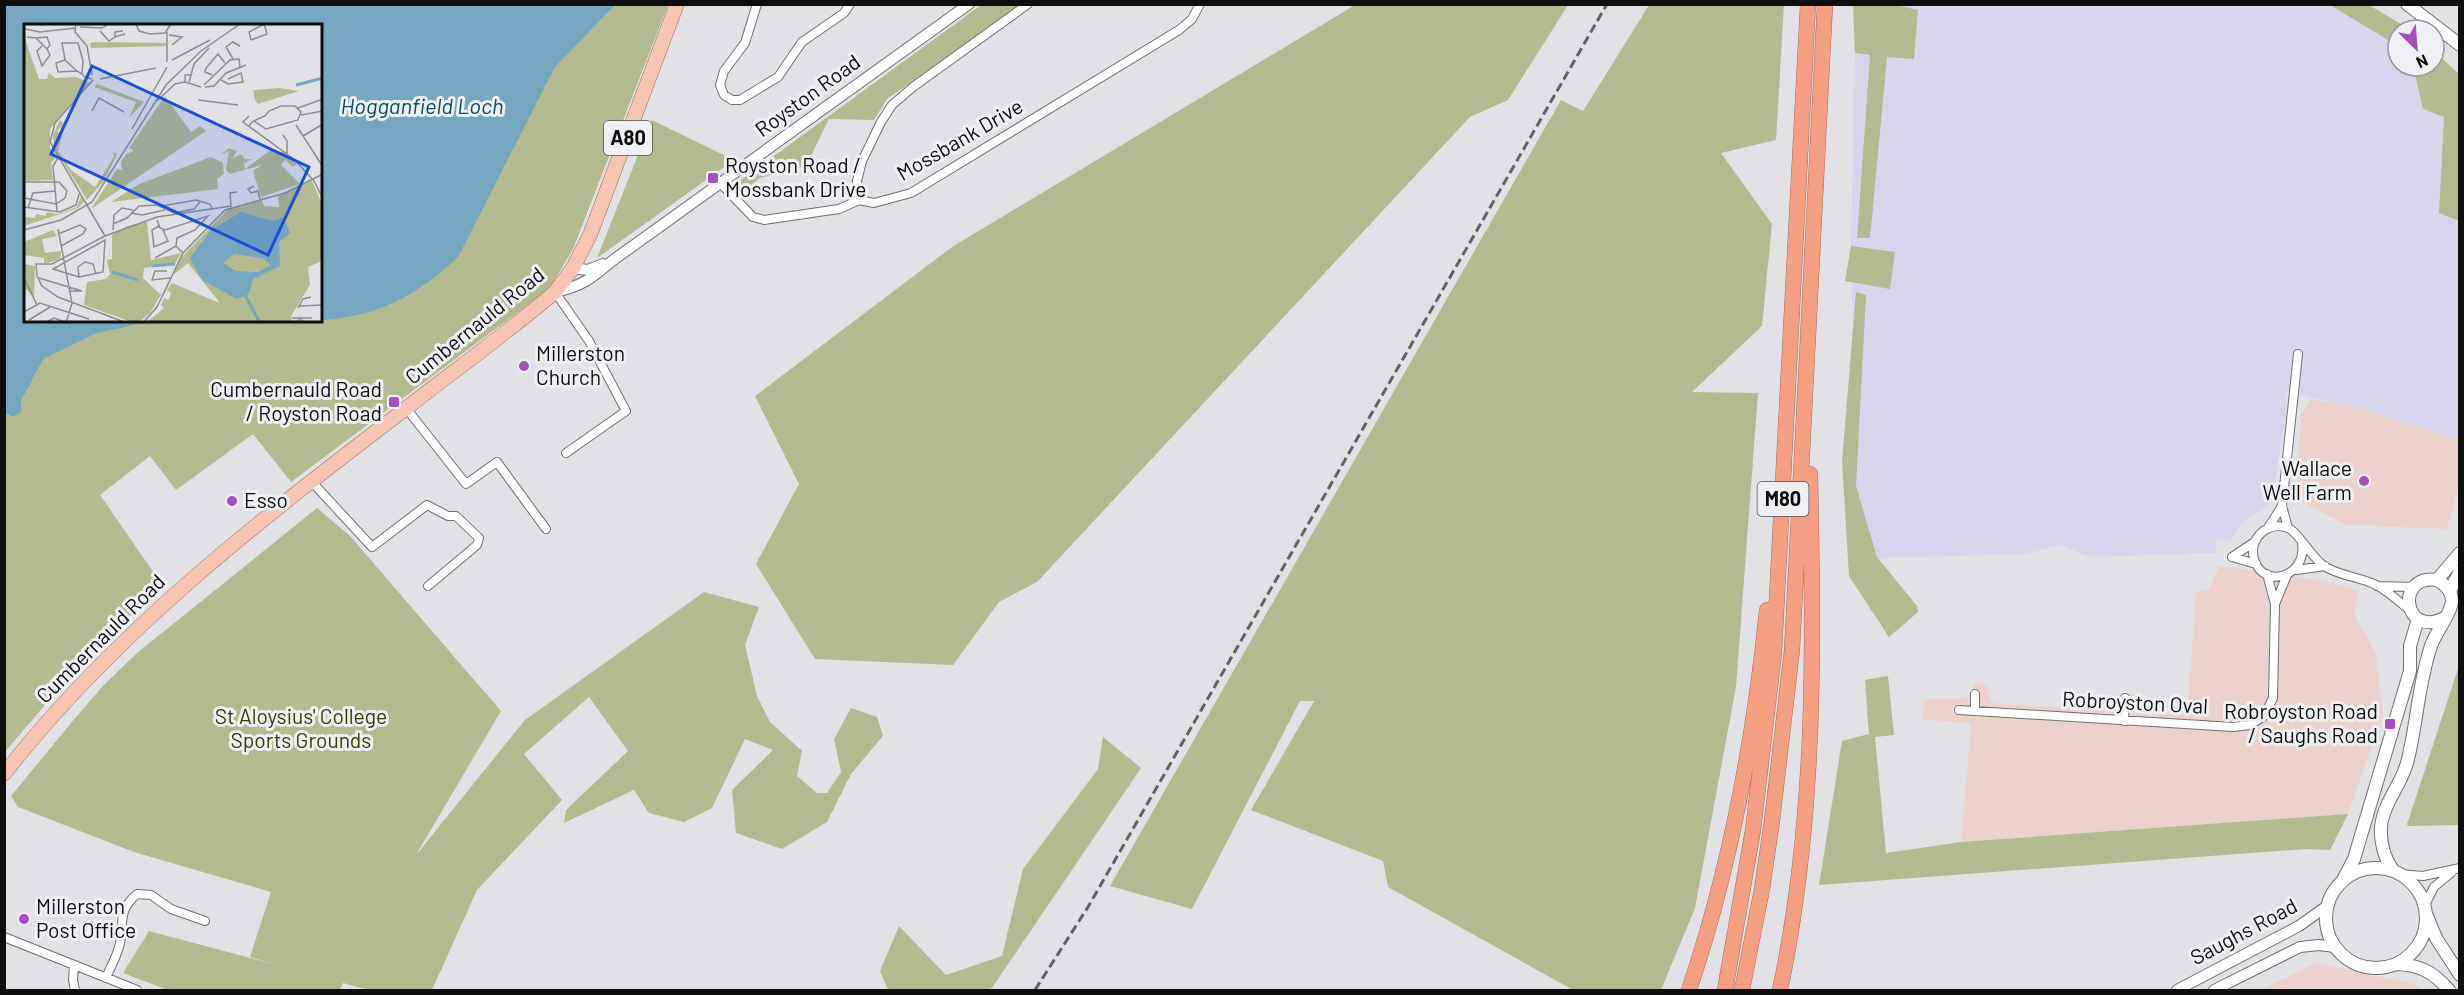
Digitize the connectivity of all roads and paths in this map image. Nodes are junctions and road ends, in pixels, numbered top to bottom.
1 (677, 4) edge
2 (757, 4) edge
3 (850, 4) edge
4 (969, 4) edge
5 (1028, 4) edge
6 (1200, 4) edge
7 (1808, 4) edge
8 (1825, 4) edge
9 (2407, 4) edge
10 (2460, 45) edge
11 (721, 184) junction
12 (859, 200) junction
13 (612, 261) junction
14 (573, 268) junction
15 (555, 292) junction
16 (1807, 351) junction
17 (2298, 354) dead end
18 (406, 408) junction
19 (1786, 430) junction
20 (566, 453) dead end
21 (312, 482) junction
22 (2282, 506) junction
23 (2268, 528) junction
24 (2288, 528) junction
25 (546, 529) dead end
26 (2253, 543) junction
27 (2302, 544) junction
28 (2460, 553) edge
29 (2256, 564) junction
30 (2325, 566) junction
31 (2460, 571) edge
32 (2291, 572) junction
33 (2267, 574) junction
34 (2438, 580) junction
35 (2377, 585) junction
36 (428, 586) dead end
37 (2413, 587) junction
38 (2450, 591) junction
39 (2275, 604) junction
40 (2414, 614) junction
41 (2444, 618) junction
42 (1975, 694) dead end
43 (2125, 698) dead end
44 (1959, 710) dead end
45 (1975, 711) junction
46 (2124, 721) junction
47 (4, 774) edge
48 (2459, 868) edge
49 (2396, 872) junction
50 (2342, 881) junction
51 (2327, 906) junction
52 (2425, 908) junction
53 (205, 921) dead end
54 (4, 937) edge
55 (2335, 947) junction
56 (2396, 964) junction
57 (74, 966) junction
58 (2460, 975) edge
59 (106, 978) junction
60 (75, 990) edge
61 (137, 990) edge
62 (1689, 990) edge
63 (1725, 990) edge
64 (1742, 990) edge
65 (1779, 990) edge
66 (2177, 990) edge
67 (2214, 990) edge
68 (2449, 990) edge

1 - 14 main road, Cumbernauld Road / A80
2 - 3 street
4 - 11 street, Royston Road
5 - 12 street
6 - 12 street, Mossbank Drive
7 - 19 highway, M80
8 - 16 highway, M80
9 - 10 main road
11 - 12 street, Mossbank Drive
11 - 13 street, Royston Road
13 - 14 street, Royston Road
13 - 15 street, Royston Road
14 - 15 main road, Cumbernauld Road / A80
15 - 18 main road, Cumbernauld Road / A80
15 - 20 street
16 - 64 highway, M80
16 - 65 highway
17 - 22 street
18 - 21 main road, Cumbernauld Road / A80
18 - 25 street
19 - 62 highway
19 - 63 highway, M80
21 - 36 street
21 - 47 main road, Cumbernauld Road / A80
22 - 23 street
22 - 24 street
23 - 24 street
23 - 26 street
24 - 27 street
26 - 29 street
26 - 29 street
27 - 30 street
27 - 32 street
28 - 34 main road
29 - 33 street
30 - 32 street
30 - 35 street
31 - 38 main road
32 - 33 street
32 - 39 street
33 - 39 street
34 - 37 main road
34 - 38 main road
35 - 37 street
35 - 40 street
37 - 40 main road
38 - 41 main road
39 - 46 street, Robroyston Oval
40 - 41 main road
40 - 50 main road
41 - 49 main road
42 - 45 street
43 - 46 street
44 - 45 street, Robroyston Oval
45 - 46 street, Robroyston Oval
48 - 49 street
48 - 52 street
49 - 50 main road
49 - 52 main road
50 - 51 main road
51 - 55 main road
51 - 66 street, Saughs Road
52 - 56 main road
52 - 58 main road
53 - 59 street
54 - 57 street
55 - 56 main road
55 - 67 street, Saughs Road
56 - 68 main road
57 - 59 street
57 - 60 street
59 - 61 street

